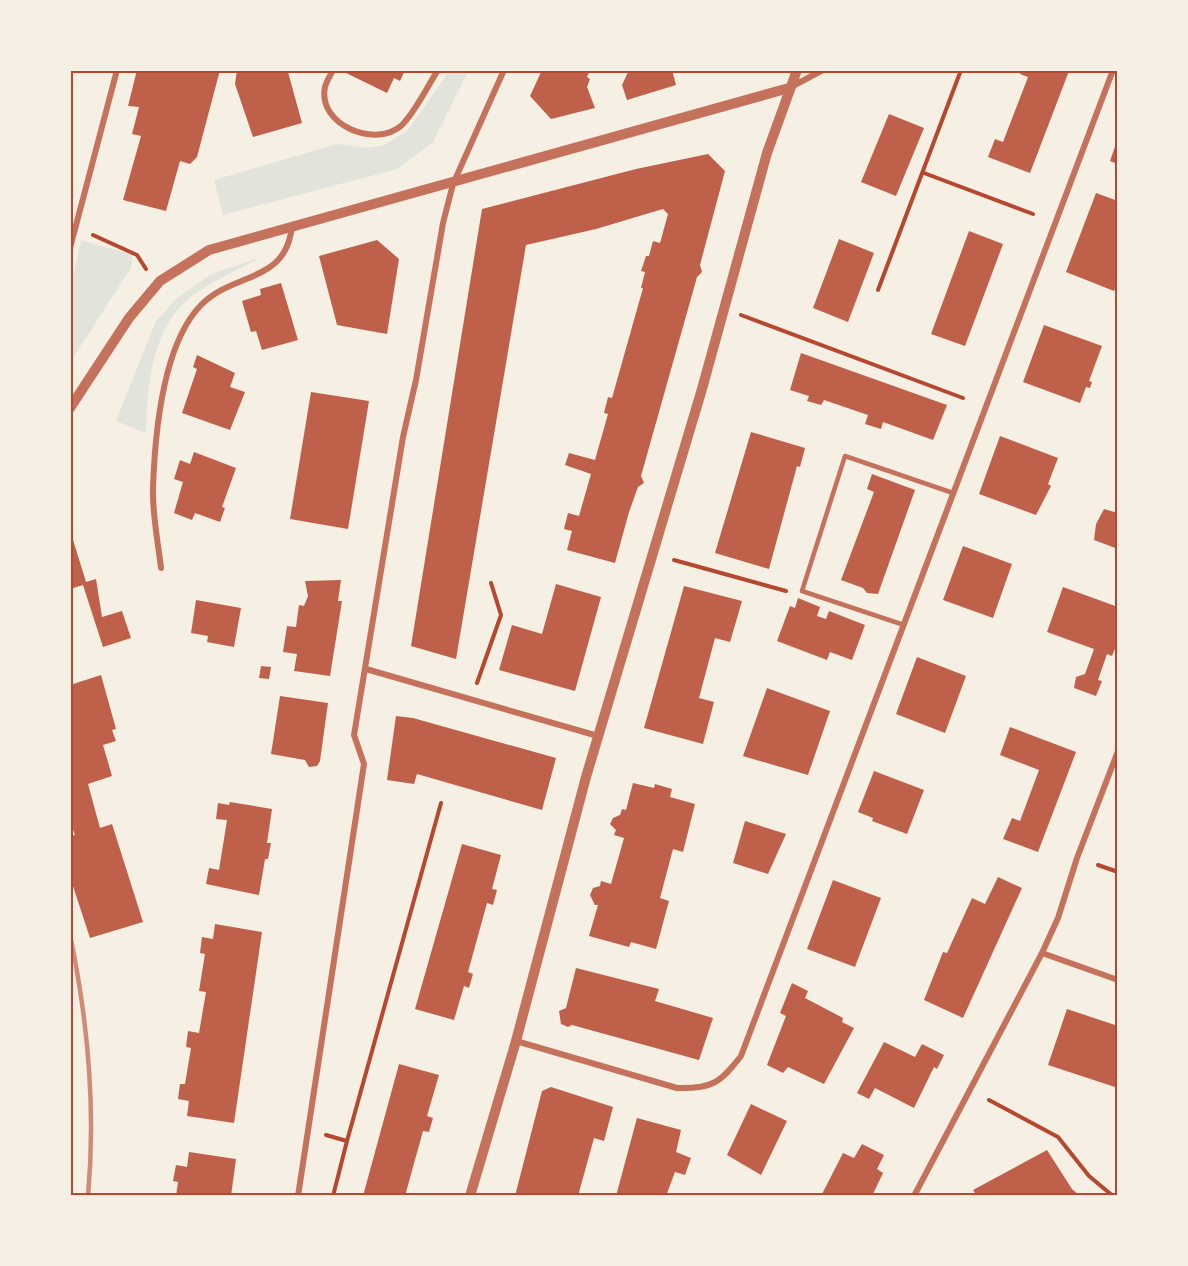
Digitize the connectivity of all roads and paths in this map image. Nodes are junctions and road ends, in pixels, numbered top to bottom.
1 (117, 70) edge
2 (333, 70) edge
3 (438, 70) edge
4 (504, 70) edge
5 (797, 70) edge
6 (822, 70) edge
7 (962, 70) edge
8 (1113, 70) edge
9 (789, 88) junction
10 (924, 173) junction
11 (453, 184) junction
12 (1033, 214) dead end
13 (292, 226) junction
14 (76, 227) junction
15 (70, 248) edge
16 (146, 270) dead end
17 (878, 290) dead end
18 (738, 314) dead end
19 (963, 398) dead end
20 (70, 408) edge
21 (953, 493) junction
22 (674, 560) dead end
23 (161, 568) dead end
24 (491, 583) dead end
25 (790, 592) dead end
26 (905, 626) junction
27 (366, 669) junction
28 (477, 684) dead end
29 (598, 736) junction
30 (1118, 751) edge
31 (441, 803) dead end
32 (1098, 865) dead end
33 (1118, 872) edge
34 (1042, 953) junction
35 (1118, 980) edge
36 (516, 1041) junction
37 (989, 1100) dead end
38 (308, 1129) junction
39 (347, 1142) junction
40 (298, 1196) edge
41 (333, 1196) edge
42 (470, 1196) edge
43 (914, 1196) edge
44 (1113, 1196) edge

1 - 14 street
2 - 3 street
4 - 11 street
5 - 9 street
6 - 9 street
7 - 10 path
8 - 21 street
9 - 11 street
9 - 29 street
10 - 12 path
10 - 17 path
11 - 13 street
11 - 27 street
13 - 20 street
13 - 23 street
14 - 15 street
14 - 16 path
18 - 19 path
21 - 26 street
21 - 26 lane
22 - 25 path
24 - 28 path
26 - 36 street
27 - 29 street
27 - 38 street
29 - 36 street
30 - 34 street
31 - 39 path
32 - 33 path
34 - 35 street
34 - 43 street
36 - 42 street
37 - 44 path
38 - 39 path
38 - 40 street
39 - 41 path

